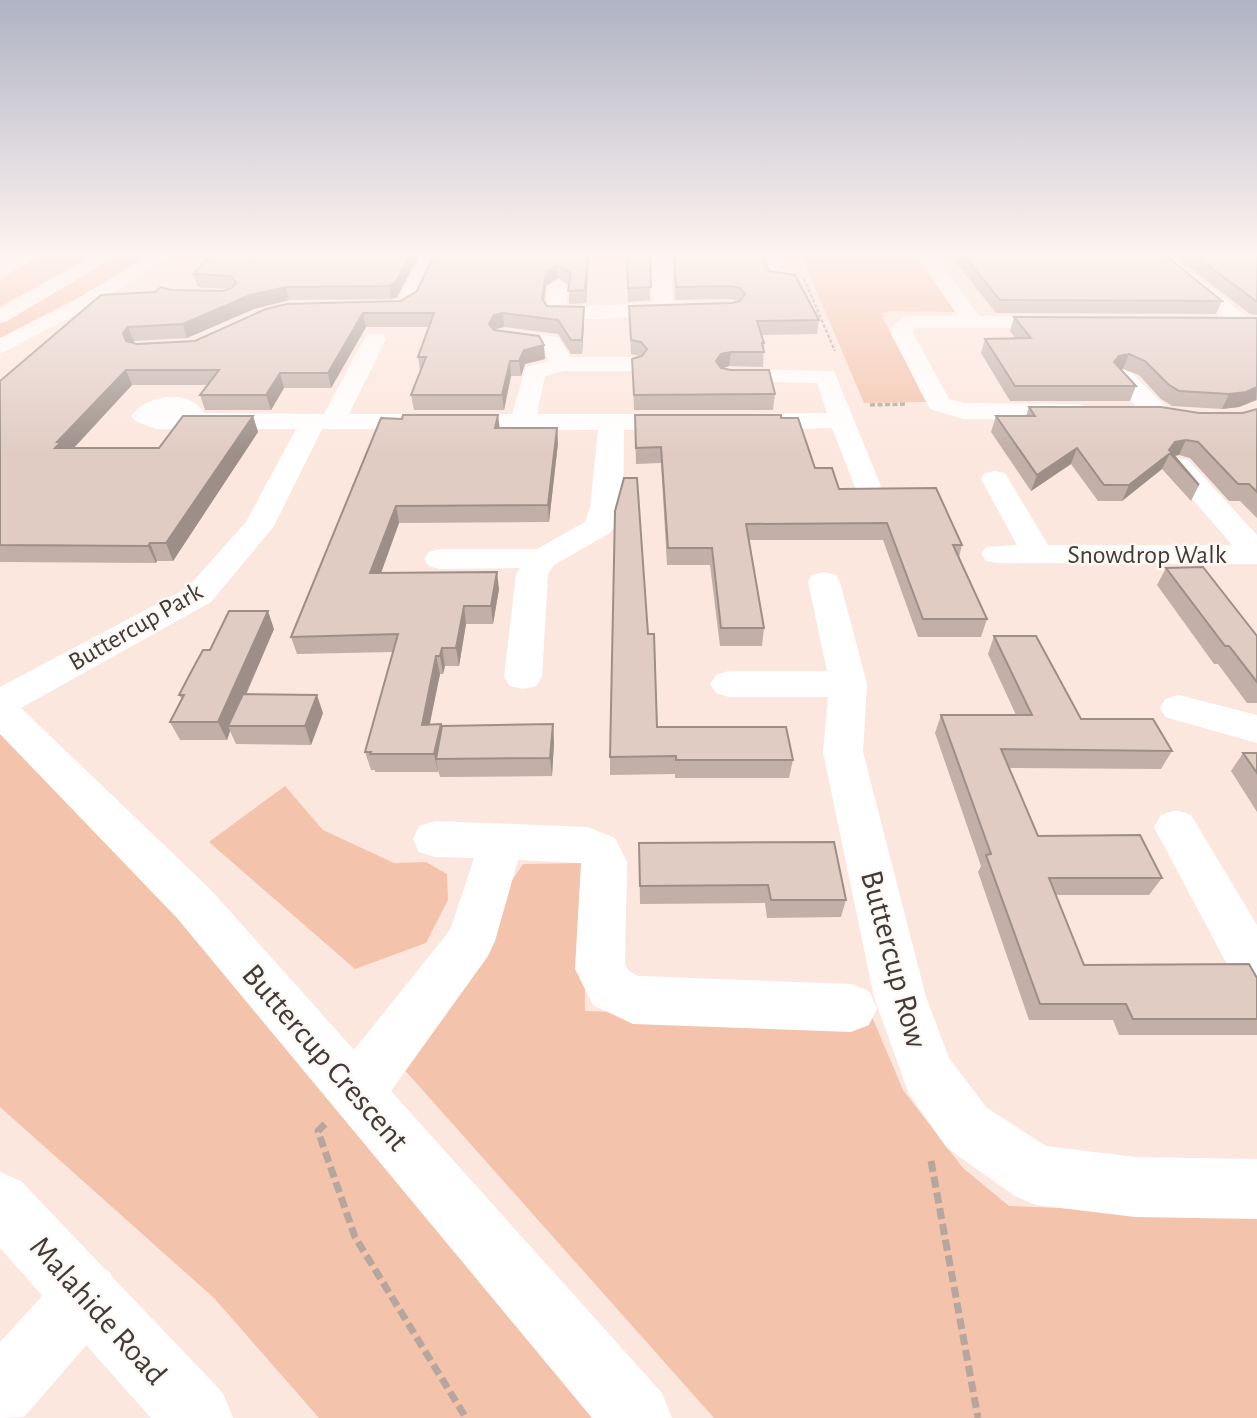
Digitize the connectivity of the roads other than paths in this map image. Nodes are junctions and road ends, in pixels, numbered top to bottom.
1 (48, 321) edge
2 (972, 322) joint
3 (1090, 322) edge
4 (1206, 323) edge
5 (1251, 323) edge
6 (505, 337) edge
7 (375, 339) dead end
8 (0, 347) edge
9 (563, 364) junction
10 (632, 364) edge
11 (730, 376) edge
12 (1123, 377) edge
13 (1097, 412) edge
14 (1124, 412) edge
15 (193, 419) edge
16 (323, 420) junction
17 (841, 420) junction
18 (523, 422) junction
19 (612, 422) junction
20 (1178, 466) edge
21 (995, 479) dead end
22 (867, 486) edge
23 (1037, 553) junction
24 (997, 554) dead end
25 (1257, 554) edge
26 (543, 558) junction
27 (440, 559) dead end
28 (824, 582) dead end
29 (523, 677) dead end
30 (729, 684) dead end
31 (848, 684) junction
32 (0, 703) edge
33 (1179, 708) dead end
34 (0, 710) edge
35 (1257, 729) edge
36 (1176, 827) dead end
37 (435, 839) dead end
38 (501, 843) junction
39 (1257, 971) edge
40 (851, 1008) dead end
41 (356, 1092) junction
42 (1257, 1189) edge
43 (0, 1202) edge
44 (88, 1295) junction
45 (0, 1394) edge
46 (198, 1418) edge
47 (638, 1418) edge

1 - 8 street
2 - 3 street
2 - 13 street
4 - 5 street
6 - 9 street
7 - 16 street, Buttercup Park
9 - 10 street
9 - 18 street
11 - 17 street
12 - 14 street
15 - 16 street
16 - 18 street
16 - 32 street, Buttercup Park
17 - 19 street
17 - 22 street
18 - 19 street
19 - 26 street
20 - 25 street, Snowdrop Walk
21 - 23 street, Snowdrop Walk
23 - 24 street, Snowdrop Walk
23 - 25 street, Snowdrop Walk
26 - 27 street
26 - 29 street
28 - 31 street, Buttercup Row
30 - 31 street
31 - 42 street, Buttercup Row
33 - 35 street
34 - 41 street, Buttercup Crescent
36 - 39 street
37 - 38 street
38 - 40 street
38 - 41 street
41 - 47 street, Buttercup Crescent
43 - 44 street, Malahide Road
44 - 45 street
44 - 46 street, Malahide Road

